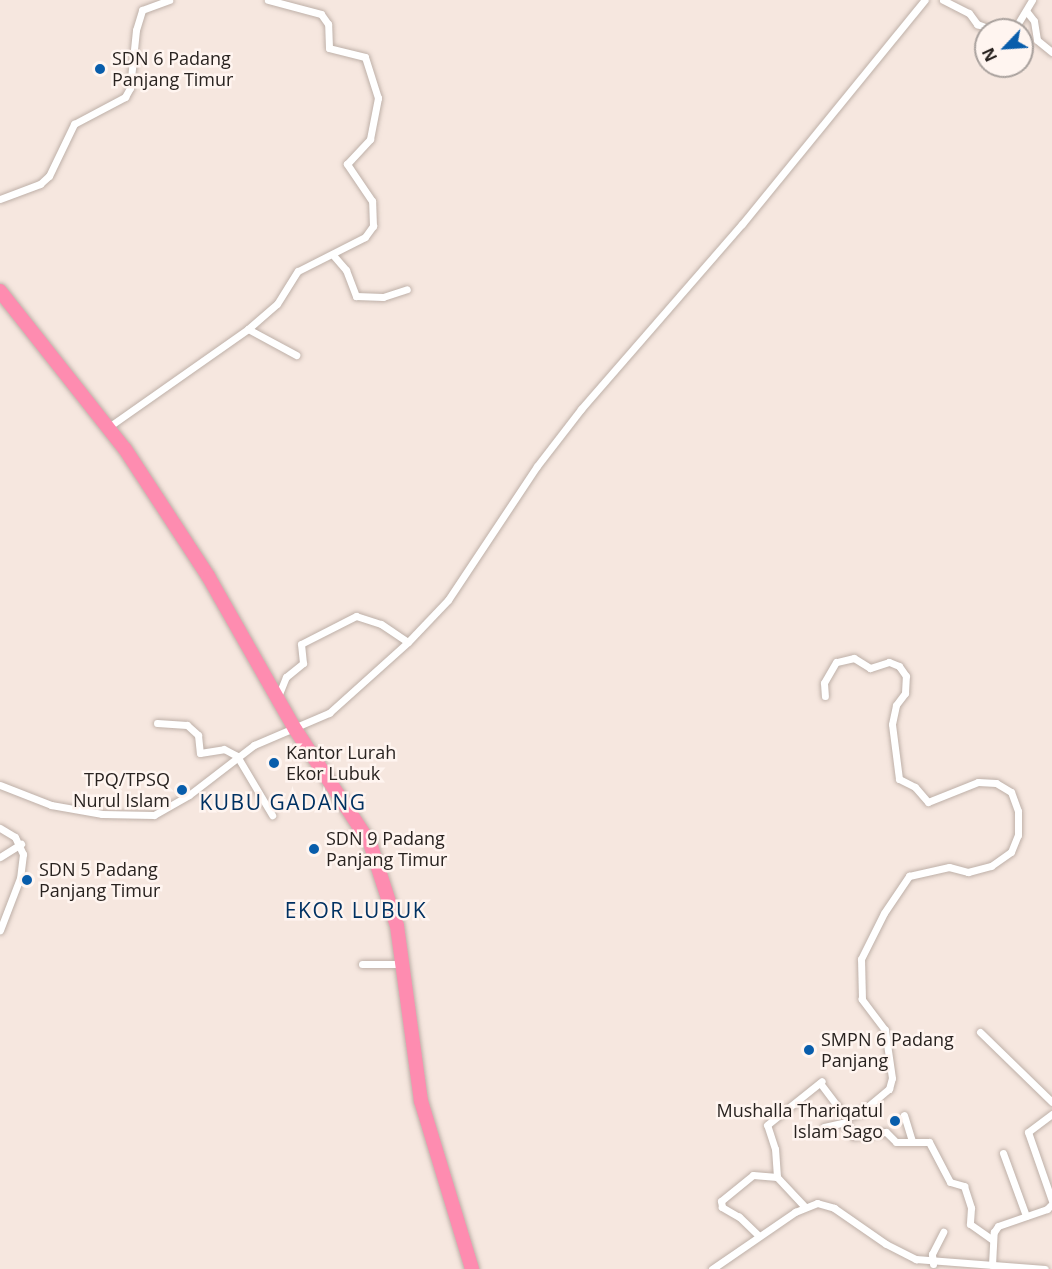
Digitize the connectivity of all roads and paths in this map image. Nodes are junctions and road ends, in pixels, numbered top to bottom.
1 (169, 0) edge
2 (268, 0) edge
3 (925, 0) edge
4 (943, 0) edge
5 (1032, 0) edge
6 (1027, 12) junction
7 (1023, 18) edge
8 (974, 20) edge
9 (1049, 44) edge
10 (1052, 52) edge
11 (0, 199) edge
12 (333, 255) junction
13 (407, 289) dead end
14 (0, 291) edge
15 (248, 329) junction
16 (296, 355) dead end
17 (110, 426) junction
18 (408, 642) junction
19 (825, 696) dead end
20 (277, 699) junction
21 (157, 723) dead end
22 (295, 729) junction
23 (237, 756) junction
24 (0, 785) edge
25 (272, 815) dead end
26 (0, 828) edge
27 (21, 844) junction
28 (0, 857) edge
29 (0, 930) edge
30 (362, 964) dead end
31 (403, 964) junction
32 (980, 1032) dead end
33 (1052, 1102) edge
34 (1052, 1114) edge
35 (904, 1115) dead end
36 (824, 1127) dead end
37 (912, 1142) junction
38 (1003, 1154) dead end
39 (777, 1177) junction
40 (1052, 1202) edge
41 (805, 1207) junction
42 (1026, 1216) junction
43 (943, 1232) dead end
44 (759, 1236) junction
45 (993, 1240) junction
46 (933, 1264) junction
47 (992, 1265) junction
48 (472, 1269) edge
49 (712, 1269) edge
50 (1045, 1269) edge

1 - 11 street
2 - 12 street
3 - 18 street
4 - 8 street
5 - 6 street
6 - 7 street
6 - 9 street
9 - 10 street
12 - 13 street
12 - 15 street
14 - 17 highway
15 - 16 street
15 - 17 street
17 - 20 highway
18 - 20 street
18 - 22 street
19 - 39 street
20 - 22 highway
21 - 23 street
22 - 23 street
22 - 31 highway
23 - 24 street
23 - 25 street
26 - 27 street
27 - 28 street
27 - 29 street
30 - 31 street
31 - 48 highway
32 - 33 street
34 - 40 street
35 - 37 street
36 - 37 street
37 - 45 street
38 - 42 street
39 - 41 street
39 - 44 street
40 - 42 street
41 - 44 street
41 - 46 street
42 - 45 street
43 - 46 street
44 - 49 street
45 - 47 street
46 - 47 street
47 - 50 street

